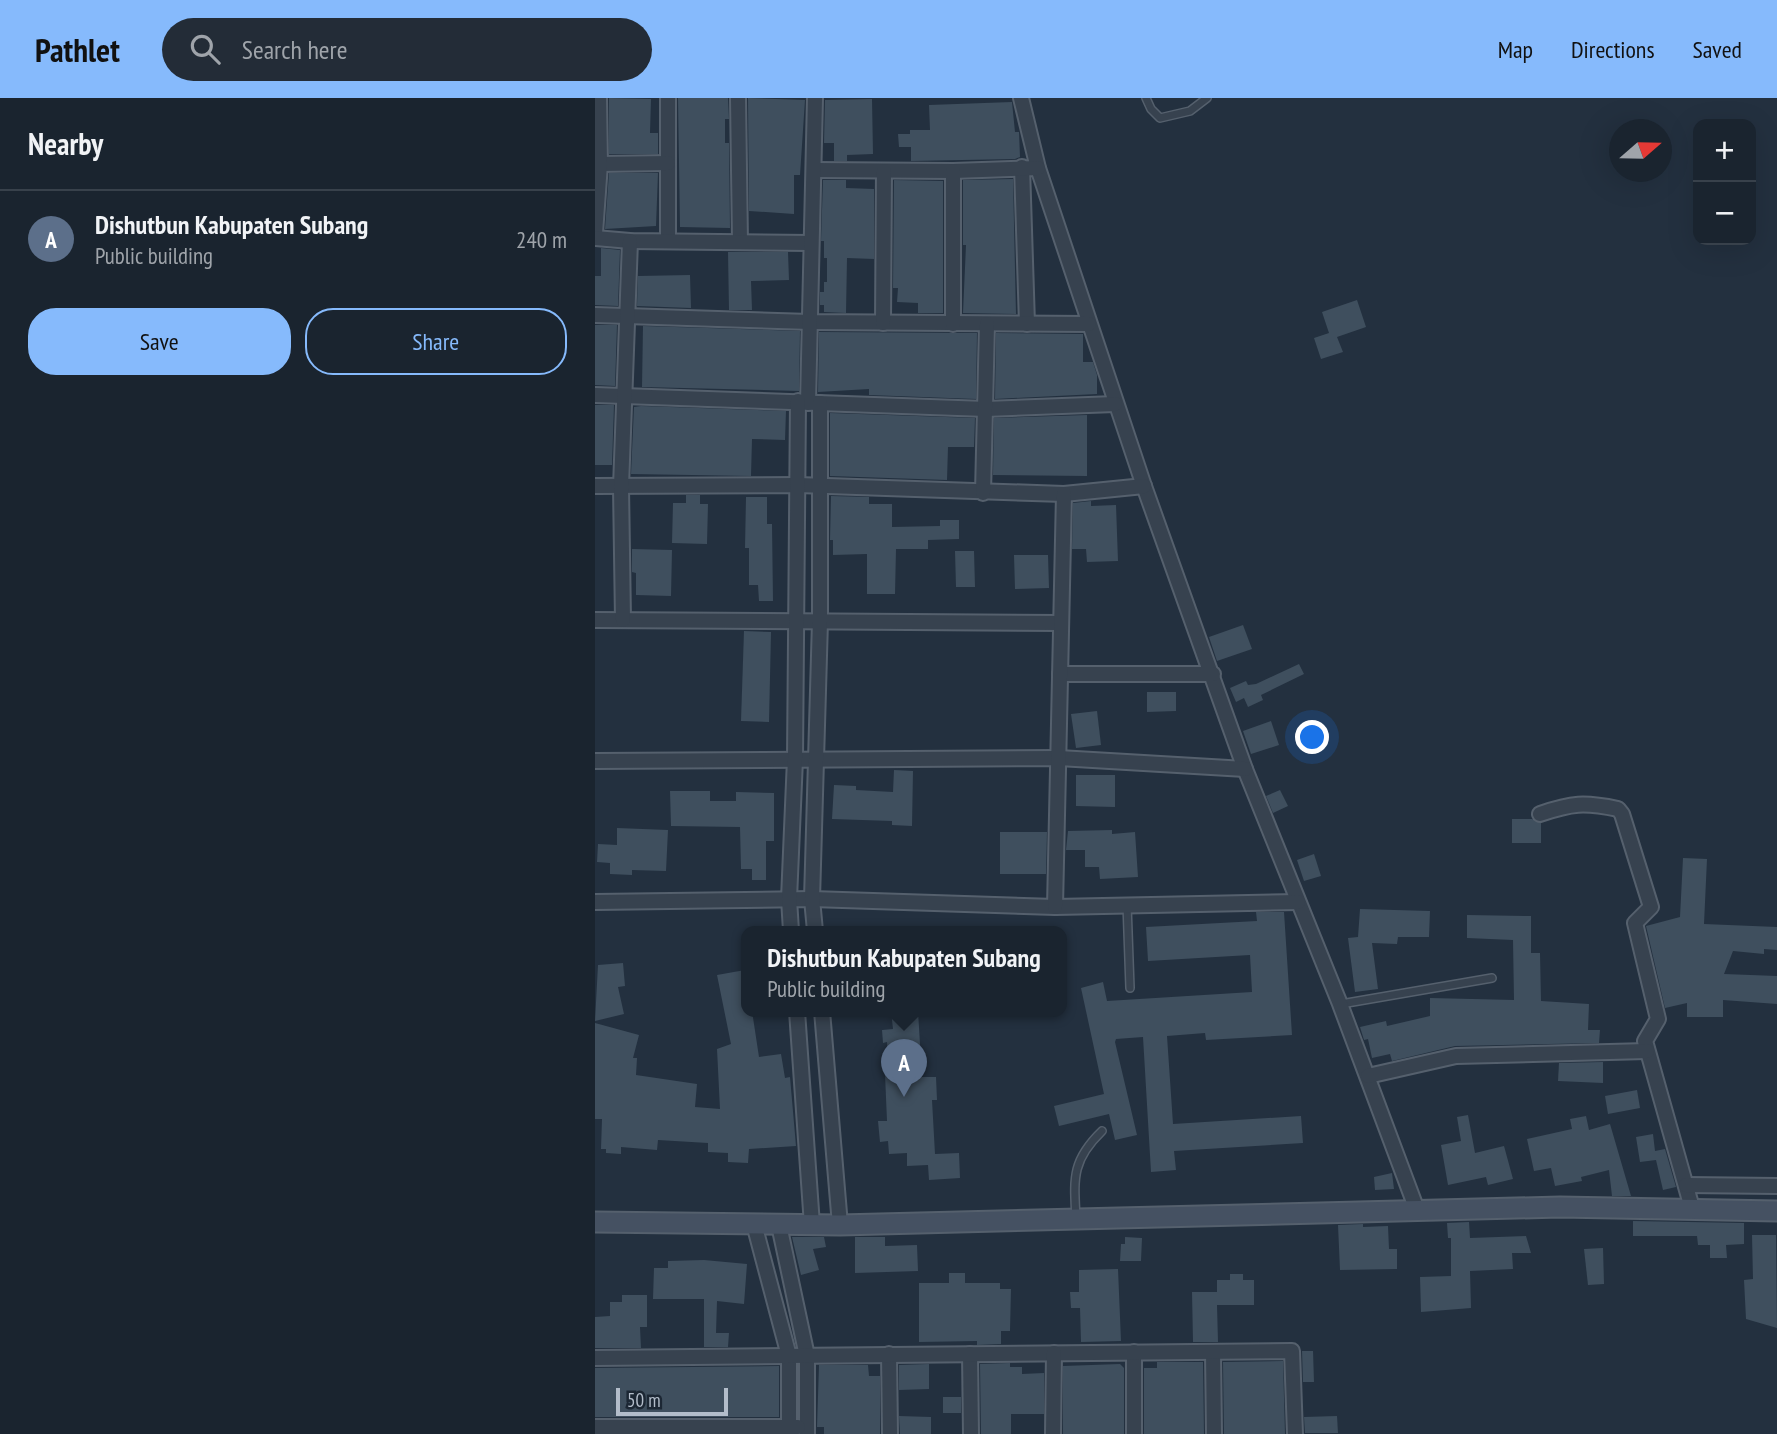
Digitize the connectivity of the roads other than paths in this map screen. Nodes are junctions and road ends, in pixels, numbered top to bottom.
1 (599, 98) edge
2 (668, 98) edge
3 (738, 98) edge
4 (815, 98) edge
5 (1021, 98) edge
6 (1146, 98) edge
7 (1207, 98) edge
8 (668, 163) junction
9 (600, 164) junction
10 (1022, 167) junction
11 (1038, 168) junction
12 (814, 170) junction
13 (884, 171) junction
14 (953, 171) junction
15 (595, 235) edge
16 (630, 241) junction
17 (668, 241) junction
18 (740, 242) junction
19 (810, 243) junction
20 (595, 315) edge
21 (627, 316) junction
22 (810, 322) junction
23 (883, 323) junction
24 (953, 324) junction
25 (987, 324) junction
26 (1027, 324) junction
27 (1089, 324) junction
28 (624, 394) junction
29 (595, 395) edge
30 (809, 402) junction
31 (1115, 404) junction
32 (986, 409) junction
33 (798, 485) junction
34 (595, 486) edge
35 (1144, 486) junction
36 (621, 487) junction
37 (820, 488) junction
38 (983, 493) junction
39 (1064, 494) junction
40 (595, 620) edge
41 (623, 621) junction
42 (797, 621) junction
43 (820, 621) junction
44 (1061, 623) junction
45 (1060, 674) junction
46 (1213, 674) junction
47 (1059, 758) junction
48 (795, 759) junction
49 (817, 759) junction
50 (595, 761) edge
51 (1245, 769) junction
52 (1540, 814) dead end
53 (789, 900) junction
54 (812, 900) junction
55 (595, 902) edge
56 (1298, 902) junction
57 (1127, 904) junction
58 (1055, 907) junction
59 (791, 926) edge
60 (815, 926) edge
61 (1492, 978) dead end
62 (1131, 988) dead end
63 (1340, 1004) junction
64 (797, 1017) edge
65 (823, 1017) edge
66 (1647, 1051) junction
67 (1368, 1076) junction
68 (1102, 1131) dead end
69 (1686, 1185) junction
70 (1777, 1185) edge
71 (1692, 1208) junction
72 (1417, 1210) junction
73 (1777, 1211) edge
74 (1076, 1220) junction
75 (595, 1222) edge
76 (754, 1224) junction
77 (779, 1225) junction
78 (812, 1225) junction
79 (841, 1225) junction
80 (1134, 1352) junction
81 (1213, 1352) junction
82 (1054, 1353) junction
83 (889, 1354) junction
84 (971, 1354) junction
85 (789, 1356) junction
86 (807, 1356) junction
87 (595, 1358) edge
88 (595, 1427) edge
89 (789, 1430) edge
90 (806, 1431) edge
91 (890, 1434) edge
92 (971, 1434) edge
93 (1053, 1434) edge
94 (1134, 1434) edge
95 (1214, 1434) edge
96 (1295, 1434) edge

1 - 9 street
2 - 8 street
3 - 18 street
4 - 12 street
5 - 11 street
6 - 7 lane
8 - 9 street
8 - 17 street
9 - 15 street
10 - 11 street
10 - 14 street
10 - 26 street
11 - 27 street
12 - 13 street
12 - 19 street
13 - 14 street
13 - 23 street
14 - 24 street
15 - 16 street
16 - 17 street
16 - 21 street
17 - 18 street
18 - 19 street
19 - 22 street
20 - 21 street
21 - 22 street
21 - 28 street
22 - 23 street
22 - 30 street
23 - 24 street
24 - 25 street
25 - 26 street
25 - 32 street
26 - 27 street
27 - 31 street
28 - 29 street
28 - 30 street
28 - 36 street
30 - 32 street
30 - 33 street
30 - 37 street
31 - 32 street
31 - 35 street
32 - 38 street
33 - 36 street
33 - 37 street
33 - 42 street
34 - 36 street
35 - 39 street
35 - 46 street
36 - 41 street
37 - 38 street
37 - 43 street
38 - 39 street
39 - 44 street
40 - 41 street
41 - 42 street
42 - 43 street
42 - 48 street
43 - 44 street
43 - 49 street
44 - 45 street
45 - 46 street
45 - 47 street
46 - 51 street
47 - 49 street
47 - 51 street
47 - 58 street
48 - 49 street
48 - 50 street
48 - 53 street
49 - 54 street
51 - 56 street
52 - 66 street
53 - 54 street
53 - 55 street
53 - 59 street
54 - 58 street
54 - 60 street
56 - 57 street
56 - 63 street
57 - 58 street
57 - 62 lane
61 - 63 lane
63 - 67 street
64 - 78 street
65 - 79 street
66 - 67 street
66 - 69 street
67 - 72 street
68 - 74 lane
69 - 70 street
69 - 71 street
71 - 72 street
71 - 73 street
72 - 74 street
74 - 79 street
75 - 76 street
76 - 77 street
76 - 85 street
77 - 78 street
77 - 86 street
78 - 79 street
80 - 81 street
80 - 82 street
80 - 94 street
81 - 95 street
81 - 96 street
82 - 84 street
82 - 93 street
83 - 84 street
83 - 86 street
83 - 91 street
84 - 92 street
85 - 86 street
85 - 87 street
85 - 89 street
86 - 90 street
88 - 89 street
89 - 90 street

